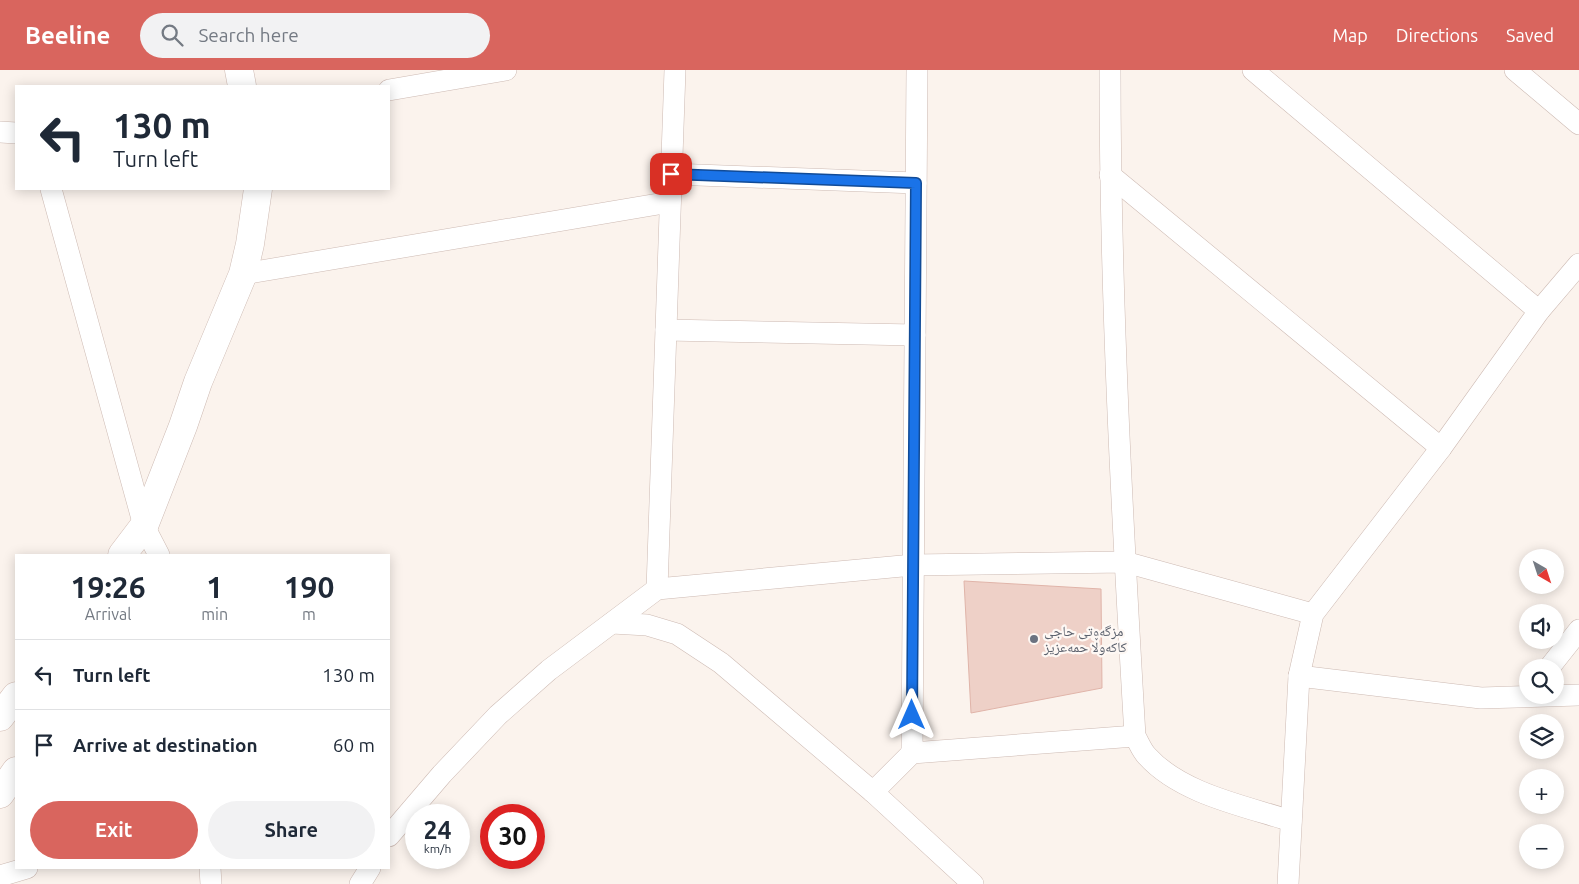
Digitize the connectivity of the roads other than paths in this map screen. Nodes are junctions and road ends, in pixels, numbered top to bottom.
1 (239, 70) edge
2 (506, 70) edge
3 (675, 70) edge
4 (917, 70) edge
5 (1110, 70) edge
6 (1253, 70) edge
7 (1515, 70) edge
8 (242, 85) edge
9 (390, 90) edge
10 (1579, 124) edge
11 (0, 132) edge
12 (15, 133) edge
13 (671, 174) junction
14 (1110, 174) junction
15 (916, 183) junction
16 (51, 190) edge
17 (258, 190) edge
18 (670, 202) junction
19 (1579, 264) edge
20 (243, 274) junction
21 (1539, 311) junction
22 (666, 330) junction
23 (915, 336) junction
24 (1441, 448) junction
25 (144, 526) junction
26 (123, 554) edge
27 (142, 554) edge
28 (158, 554) edge
29 (1125, 562) junction
30 (913, 565) junction
31 (657, 589) junction
32 (1313, 614) junction
33 (612, 623) junction
34 (1579, 630) edge
35 (1557, 659) edge
36 (1299, 676) junction
37 (1564, 695) edge
38 (1579, 695) edge
39 (1519, 696) edge
40 (15, 697) edge
41 (0, 717) edge
42 (1135, 736) junction
43 (912, 752) junction
44 (15, 772) edge
45 (873, 792) junction
46 (0, 794) edge
47 (1291, 821) junction
48 (390, 835) edge
49 (24, 869) edge
50 (210, 869) edge
51 (369, 869) edge
52 (0, 876) edge
53 (211, 884) edge
54 (360, 884) edge
55 (973, 884) edge
56 (1288, 884) edge

1 - 8 street
2 - 9 street
3 - 13 street
4 - 15 street
5 - 14 street
6 - 21 street
7 - 10 street
11 - 12 street
13 - 15 street
13 - 18 street
14 - 24 street
14 - 29 street
15 - 23 street
16 - 25 street
17 - 20 street
18 - 20 street
18 - 22 street
19 - 21 street
20 - 25 street
21 - 24 street
22 - 23 street
22 - 31 street
23 - 30 street
24 - 32 street
25 - 26 street
25 - 27 street
25 - 28 street
29 - 30 street
29 - 32 street
29 - 42 street
30 - 31 street
30 - 43 street
31 - 33 street
32 - 36 street
33 - 45 street
33 - 48 street
34 - 35 street
36 - 39 street
36 - 47 street
37 - 38 street
40 - 41 street
42 - 43 street
42 - 47 street
43 - 45 street
44 - 46 street
45 - 55 street
47 - 56 street
49 - 52 street
50 - 53 street
51 - 54 street

